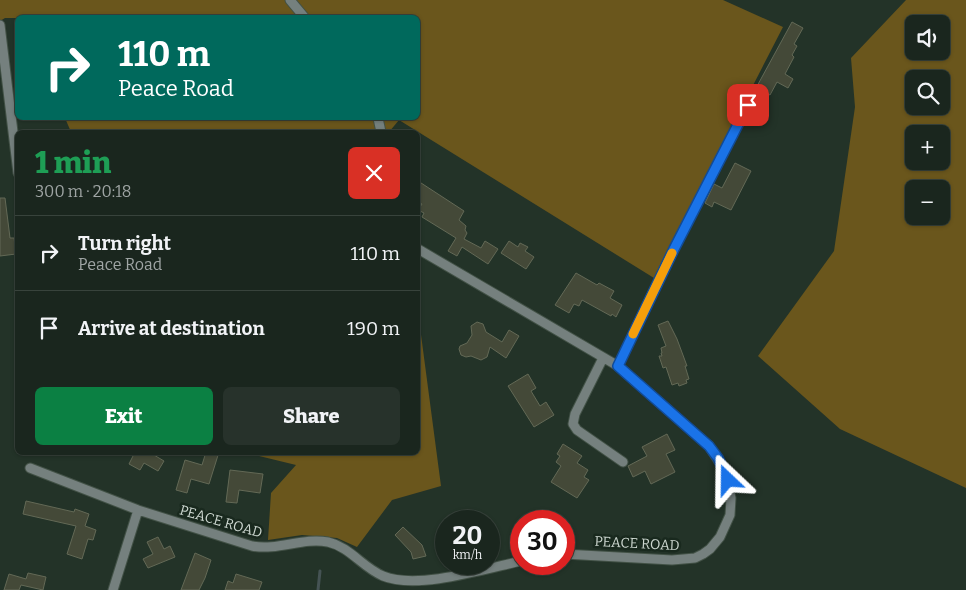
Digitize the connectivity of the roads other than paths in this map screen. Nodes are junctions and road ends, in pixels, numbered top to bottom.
1 (290, 0) edge
2 (302, 15) edge
3 (0, 26) edge
4 (748, 105) dead end
5 (15, 148) edge
6 (420, 250) edge
7 (603, 358) junction
8 (618, 366) junction
9 (623, 462) dead end
10 (30, 468) dead end
11 (138, 510) junction
12 (575, 555) edge
13 (510, 564) edge
14 (113, 590) edge

1 - 2 street
3 - 5 street
4 - 8 street
6 - 7 street, PEACE ROAD
7 - 8 street, PEACE ROAD
7 - 9 street
8 - 12 street, PEACE ROAD
10 - 11 street, PEACE ROAD
11 - 13 street, PEACE ROAD
11 - 14 street

